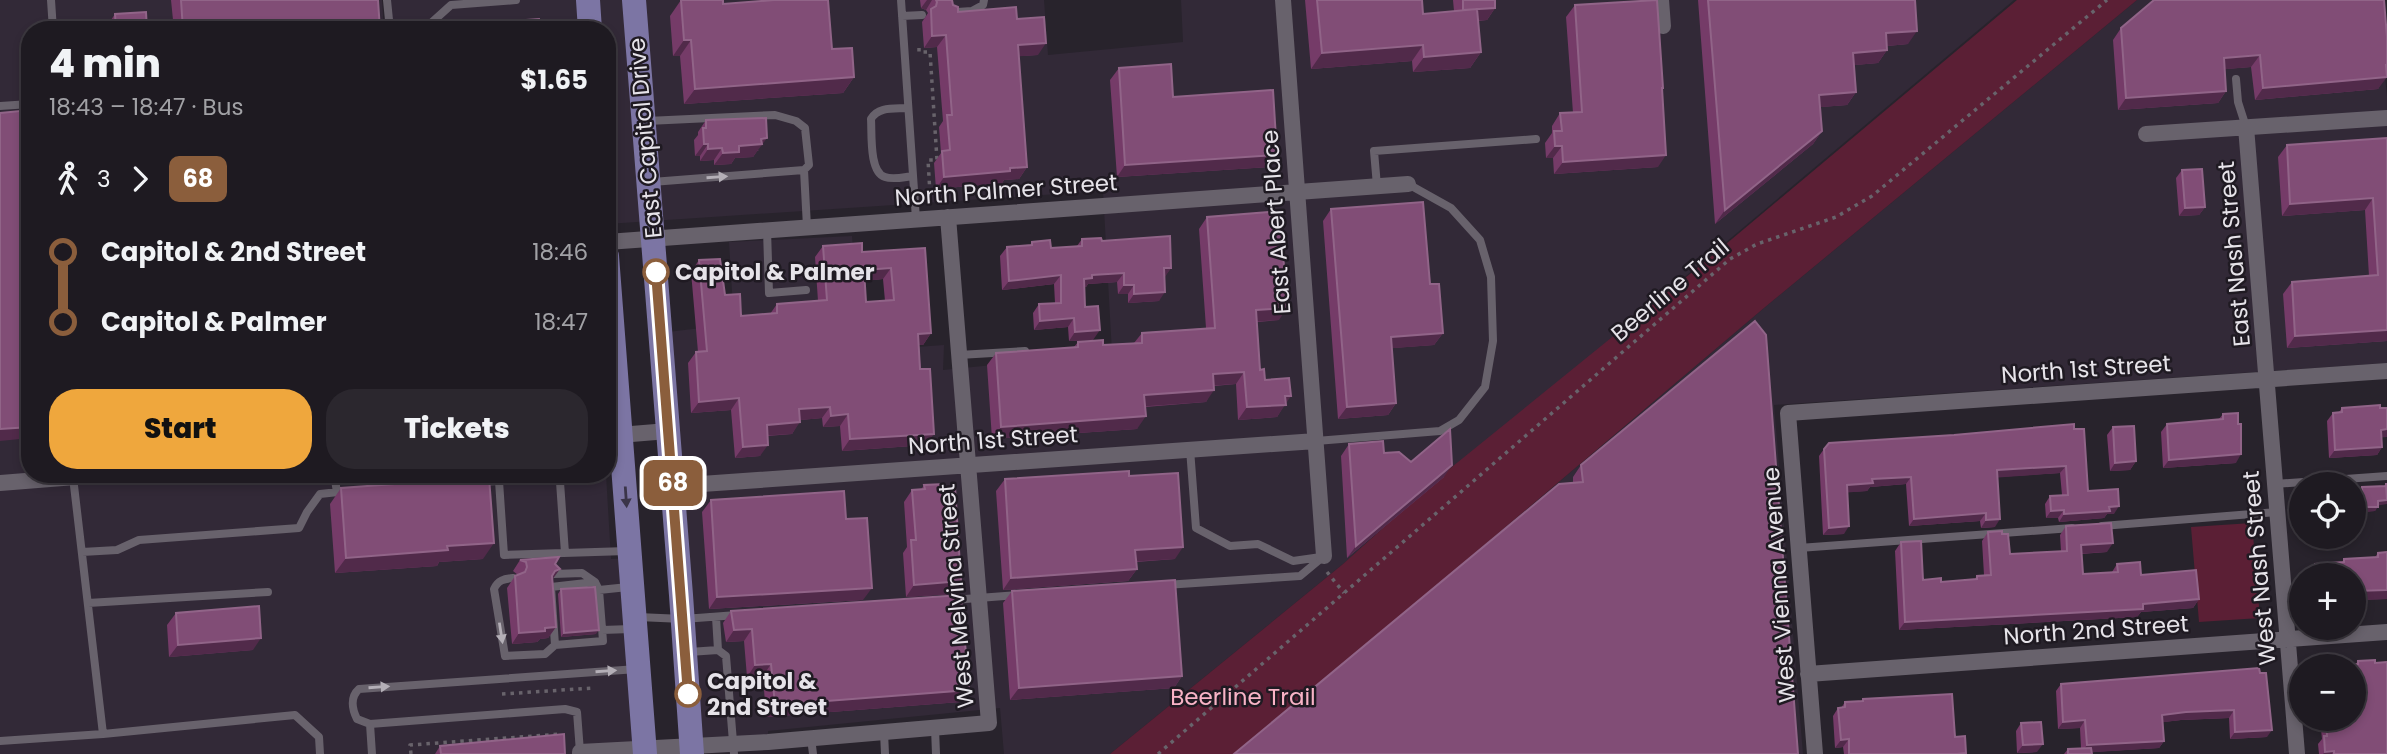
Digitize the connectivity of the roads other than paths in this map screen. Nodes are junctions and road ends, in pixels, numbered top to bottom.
1 (51, 0) edge
2 (387, 0) edge
3 (516, 0) edge
4 (588, 0) edge
5 (634, 0) edge
6 (901, 0) edge
7 (984, 0) edge
8 (1283, 0) edge
9 (1661, 0) edge
10 (948, 13) edge
11 (919, 15) road end
12 (902, 16) junction
13 (52, 21) edge
14 (389, 21) edge
15 (433, 21) edge
16 (589, 21) edge
17 (1662, 26) edge
18 (2235, 79) dead end
19 (21, 105) edge
20 (0, 106) edge
21 (908, 108) junction
22 (2387, 118) edge
23 (644, 121) junction
24 (2246, 127) junction
25 (2146, 134) dead end
26 (1536, 139) dead end
27 (804, 170) junction
28 (913, 176) junction
29 (649, 182) junction
30 (1408, 184) joint
31 (1377, 186) junction
32 (1297, 192) junction
33 (948, 217) junction
34 (916, 219) junction
35 (807, 227) junction
36 (766, 230) junction
37 (653, 239) junction
38 (616, 241) edge
39 (806, 290) dead end
40 (1040, 350) edge
41 (959, 355) junction
42 (2387, 371) edge
43 (2267, 379) junction
44 (1788, 413) joint
45 (668, 432) junction
46 (616, 436) edge
47 (1316, 441) junction
48 (1191, 449) junction
49 (616, 451) edge
50 (967, 465) junction
51 (2387, 476) edge
52 (21, 481) edge
53 (0, 483) edge
54 (74, 483) edge
55 (336, 483) edge
56 (419, 483) edge
57 (499, 483) edge
58 (560, 483) edge
59 (2275, 484) junction
60 (433, 485) edge
61 (419, 486) junction
62 (673, 486) junction
63 (406, 487) edge
64 (351, 491) edge
65 (337, 492) junction
66 (2277, 513) junction
67 (2090, 527) edge
68 (2077, 528) edge
69 (1799, 548) junction
70 (629, 551) junction
71 (82, 552) junction
72 (565, 553) junction
73 (1324, 556) junction
74 (554, 575) edge
75 (513, 578) edge
76 (1162, 585) edge
77 (597, 586) junction
78 (632, 587) junction
79 (268, 592) dead end
80 (1024, 595) edge
81 (978, 598) junction
82 (942, 601) edge
83 (88, 603) junction
84 (748, 614) edge
85 (716, 617) junction
86 (683, 619) junction
87 (635, 623) junction
88 (602, 630) junction
89 (2387, 632) edge
90 (2288, 639) junction
91 (555, 645) junction
92 (718, 650) junction
93 (685, 653) junction
94 (639, 669) junction
95 (1808, 674) junction
96 (370, 724) junction
97 (935, 728) junction
98 (884, 732) junction
99 (103, 734) junction
100 (0, 741) edge
101 (812, 746) edge
102 (762, 748) edge
103 (734, 749) edge
104 (645, 751) edge
105 (691, 751) edge
106 (580, 753) edge
107 (320, 754) edge
108 (372, 754) edge
109 (885, 754) edge
110 (936, 754) edge
111 (1815, 754) edge
112 (2297, 754) edge

1 - 13 lane
2 - 14 lane
3 - 15 lane
4 - 16 main road, East Capitol Drive
5 - 23 main road, East Capitol Drive
6 - 12 lane
7 - 10 lane
8 - 32 street, East Abert Place
9 - 17 street
11 - 12 lane
12 - 21 lane
18 - 24 lane
19 - 20 lane
21 - 28 lane
21 - 28 lane
22 - 24 street
23 - 27 lane
23 - 29 main road, East Capitol Drive
24 - 25 street
24 - 43 street, East Nash Street
26 - 31 lane
29 -> 27 lane
27 - 35 lane
28 - 34 lane
29 - 37 main road, East Capitol Drive
30 - 31 street, North Palmer Street
30 - 47 lane
31 - 32 street, North Palmer Street
32 - 33 street, North Palmer Street
32 - 47 street, East Abert Place
33 - 34 street, North Palmer Street
33 - 41 street, West Melvina Street
34 - 35 street, North Palmer Street
35 - 36 street, North Palmer Street
36 - 37 street, North Palmer Street
36 - 39 lane
37 - 38 street, North Palmer Street
37 - 45 main road, East Capitol Drive
40 - 41 lane
41 - 50 street, West Melvina Street
42 - 43 street, North 1st Street
43 - 44 street, North 1st Street
43 - 59 street, West Nash Street
44 - 69 street, West Vienna Avenue
45 - 46 street
45 - 62 main road, East Capitol Drive
47 - 48 street, North 1st Street
47 - 73 street, East Abert Place
48 - 50 street, North 1st Street
48 - 73 lane
49 -> 70 main road
50 - 62 street, North 1st Street
50 - 81 street, West Melvina Street
51 - 59 lane
52 - 53 street
54 - 71 lane
55 - 65 lane
56 - 61 lane
57 - 72 lane
58 - 72 lane
59 - 66 street, West Nash Street
60 - 61 lane
61 - 63 lane
62 - 86 main road, East Capitol Drive
64 - 65 lane
65 - 71 lane
66 - 67 lane
66 - 90 street, West Nash Street
68 - 69 lane
69 - 95 street, West Vienna Avenue
70 - 72 lane
70 - 78 main road
71 - 83 lane
73 - 76 lane
74 - 77 lane
75 -> 91 lane
77 - 78 lane
77 - 88 lane
77 - 91 lane
78 - 87 main road
79 - 83 lane
80 - 81 lane
81 - 82 lane
81 - 97 street, West Melvina Street
83 - 99 lane
84 - 85 lane
85 - 86 lane
85 - 92 lane
86 - 87 lane
86 - 93 main road, East Capitol Drive
87 - 88 lane
87 - 94 main road
88 - 91 lane
89 - 90 street, North 2nd Street
90 - 95 street, North 2nd Street
90 - 112 street, West Nash Street
92 - 93 lane
92 - 103 lane
93 - 105 main road, East Capitol Drive
96 -> 94 lane
94 - 104 main road
95 - 111 street, West Vienna Avenue
96 - 106 lane
96 - 108 lane
97 - 98 street
97 - 110 lane
98 - 101 street
98 - 109 lane
99 - 100 lane
99 - 107 lane
101 - 102 street
102 - 103 street
103 - 105 street
104 - 105 street
104 - 106 street

